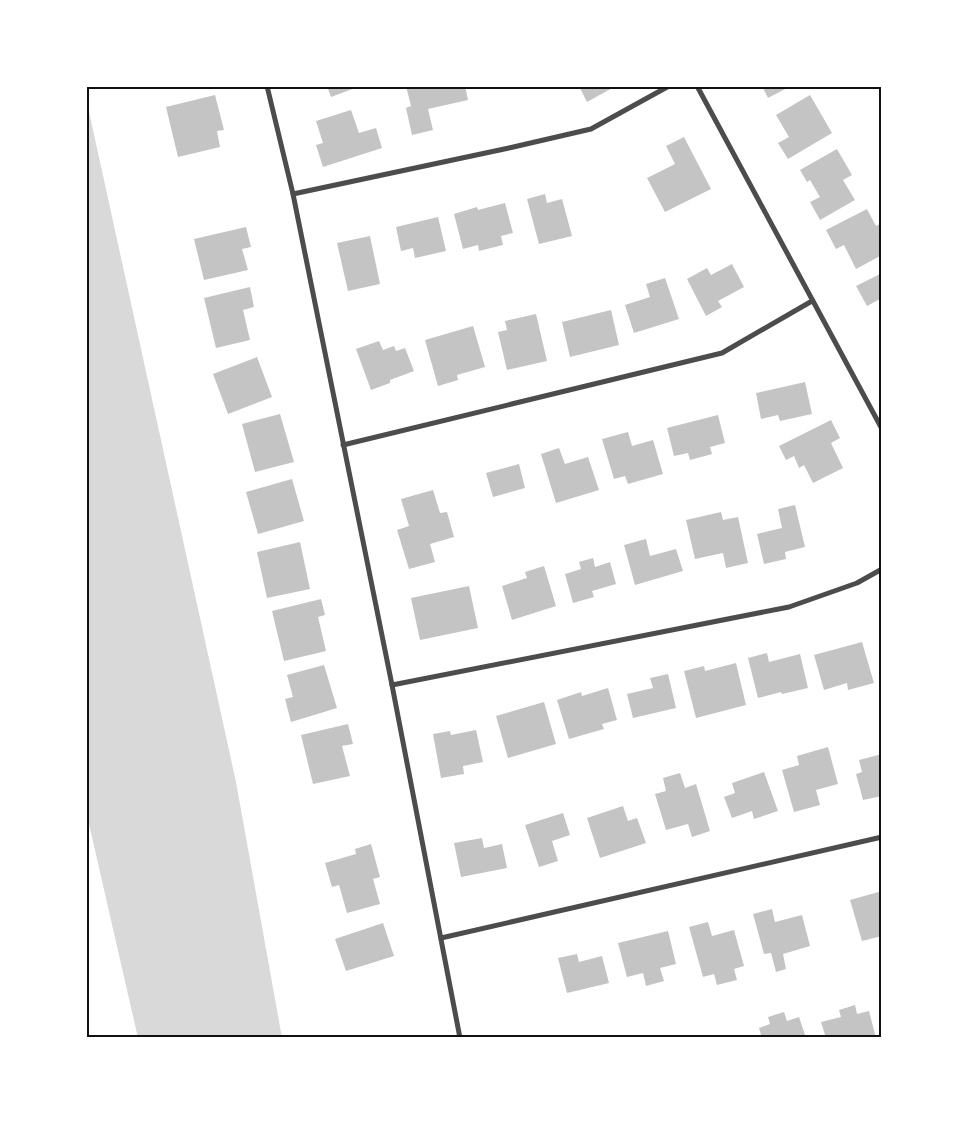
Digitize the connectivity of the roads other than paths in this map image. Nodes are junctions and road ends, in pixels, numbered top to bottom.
1 (267, 86) edge
2 (669, 86) edge
3 (697, 86) edge
4 (293, 194) junction
5 (812, 302) junction
6 (882, 429) edge
7 (342, 445) junction
8 (882, 569) edge
9 (392, 685) junction
10 (882, 837) edge
11 (441, 938) junction
12 (460, 1038) edge

1 - 4 street
2 - 4 street
3 - 5 street
4 - 7 street
5 - 6 street
5 - 7 street
7 - 9 street
8 - 9 street
9 - 11 street
10 - 11 street
11 - 12 street

